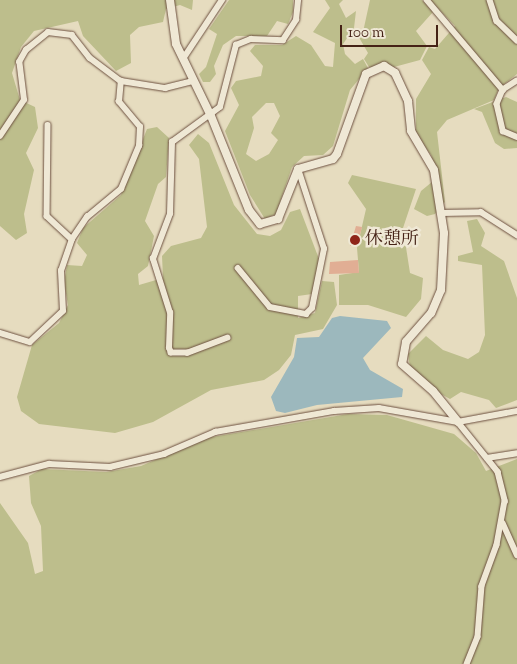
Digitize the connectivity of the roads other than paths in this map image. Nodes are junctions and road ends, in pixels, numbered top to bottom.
1 (170, 0) edge
2 (222, 0) edge
3 (298, 0) edge
4 (427, 0) edge
5 (490, 0) edge
6 (517, 40) edge
7 (183, 59) junction
8 (121, 81) junction
9 (194, 81) junction
10 (517, 81) edge
11 (503, 90) junction
12 (212, 116) junction
13 (48, 125) dead end
14 (0, 136) edge
15 (517, 137) edge
16 (298, 169) junction
17 (442, 213) junction
18 (517, 234) edge
19 (72, 239) junction
20 (238, 268) dead end
21 (0, 333) edge
22 (228, 338) dead end
23 (517, 411) edge
24 (458, 422) junction
25 (517, 453) edge
26 (487, 458) junction
27 (0, 477) edge
28 (503, 517) junction
29 (517, 555) edge
30 (467, 664) edge

1 - 7 street
2 - 7 street
3 - 12 street
4 - 11 street
5 - 6 street
7 - 9 street
8 - 9 street
8 - 14 street
8 - 19 street
9 - 12 street
10 - 11 street
11 - 15 street
12 - 16 street
12 - 22 street
13 - 19 street
16 - 17 street
16 - 20 street
17 - 18 street
17 - 24 street
19 - 21 street
23 - 24 street
24 - 26 street
24 - 27 street
25 - 26 street
26 - 28 street
28 - 29 street
28 - 30 street

